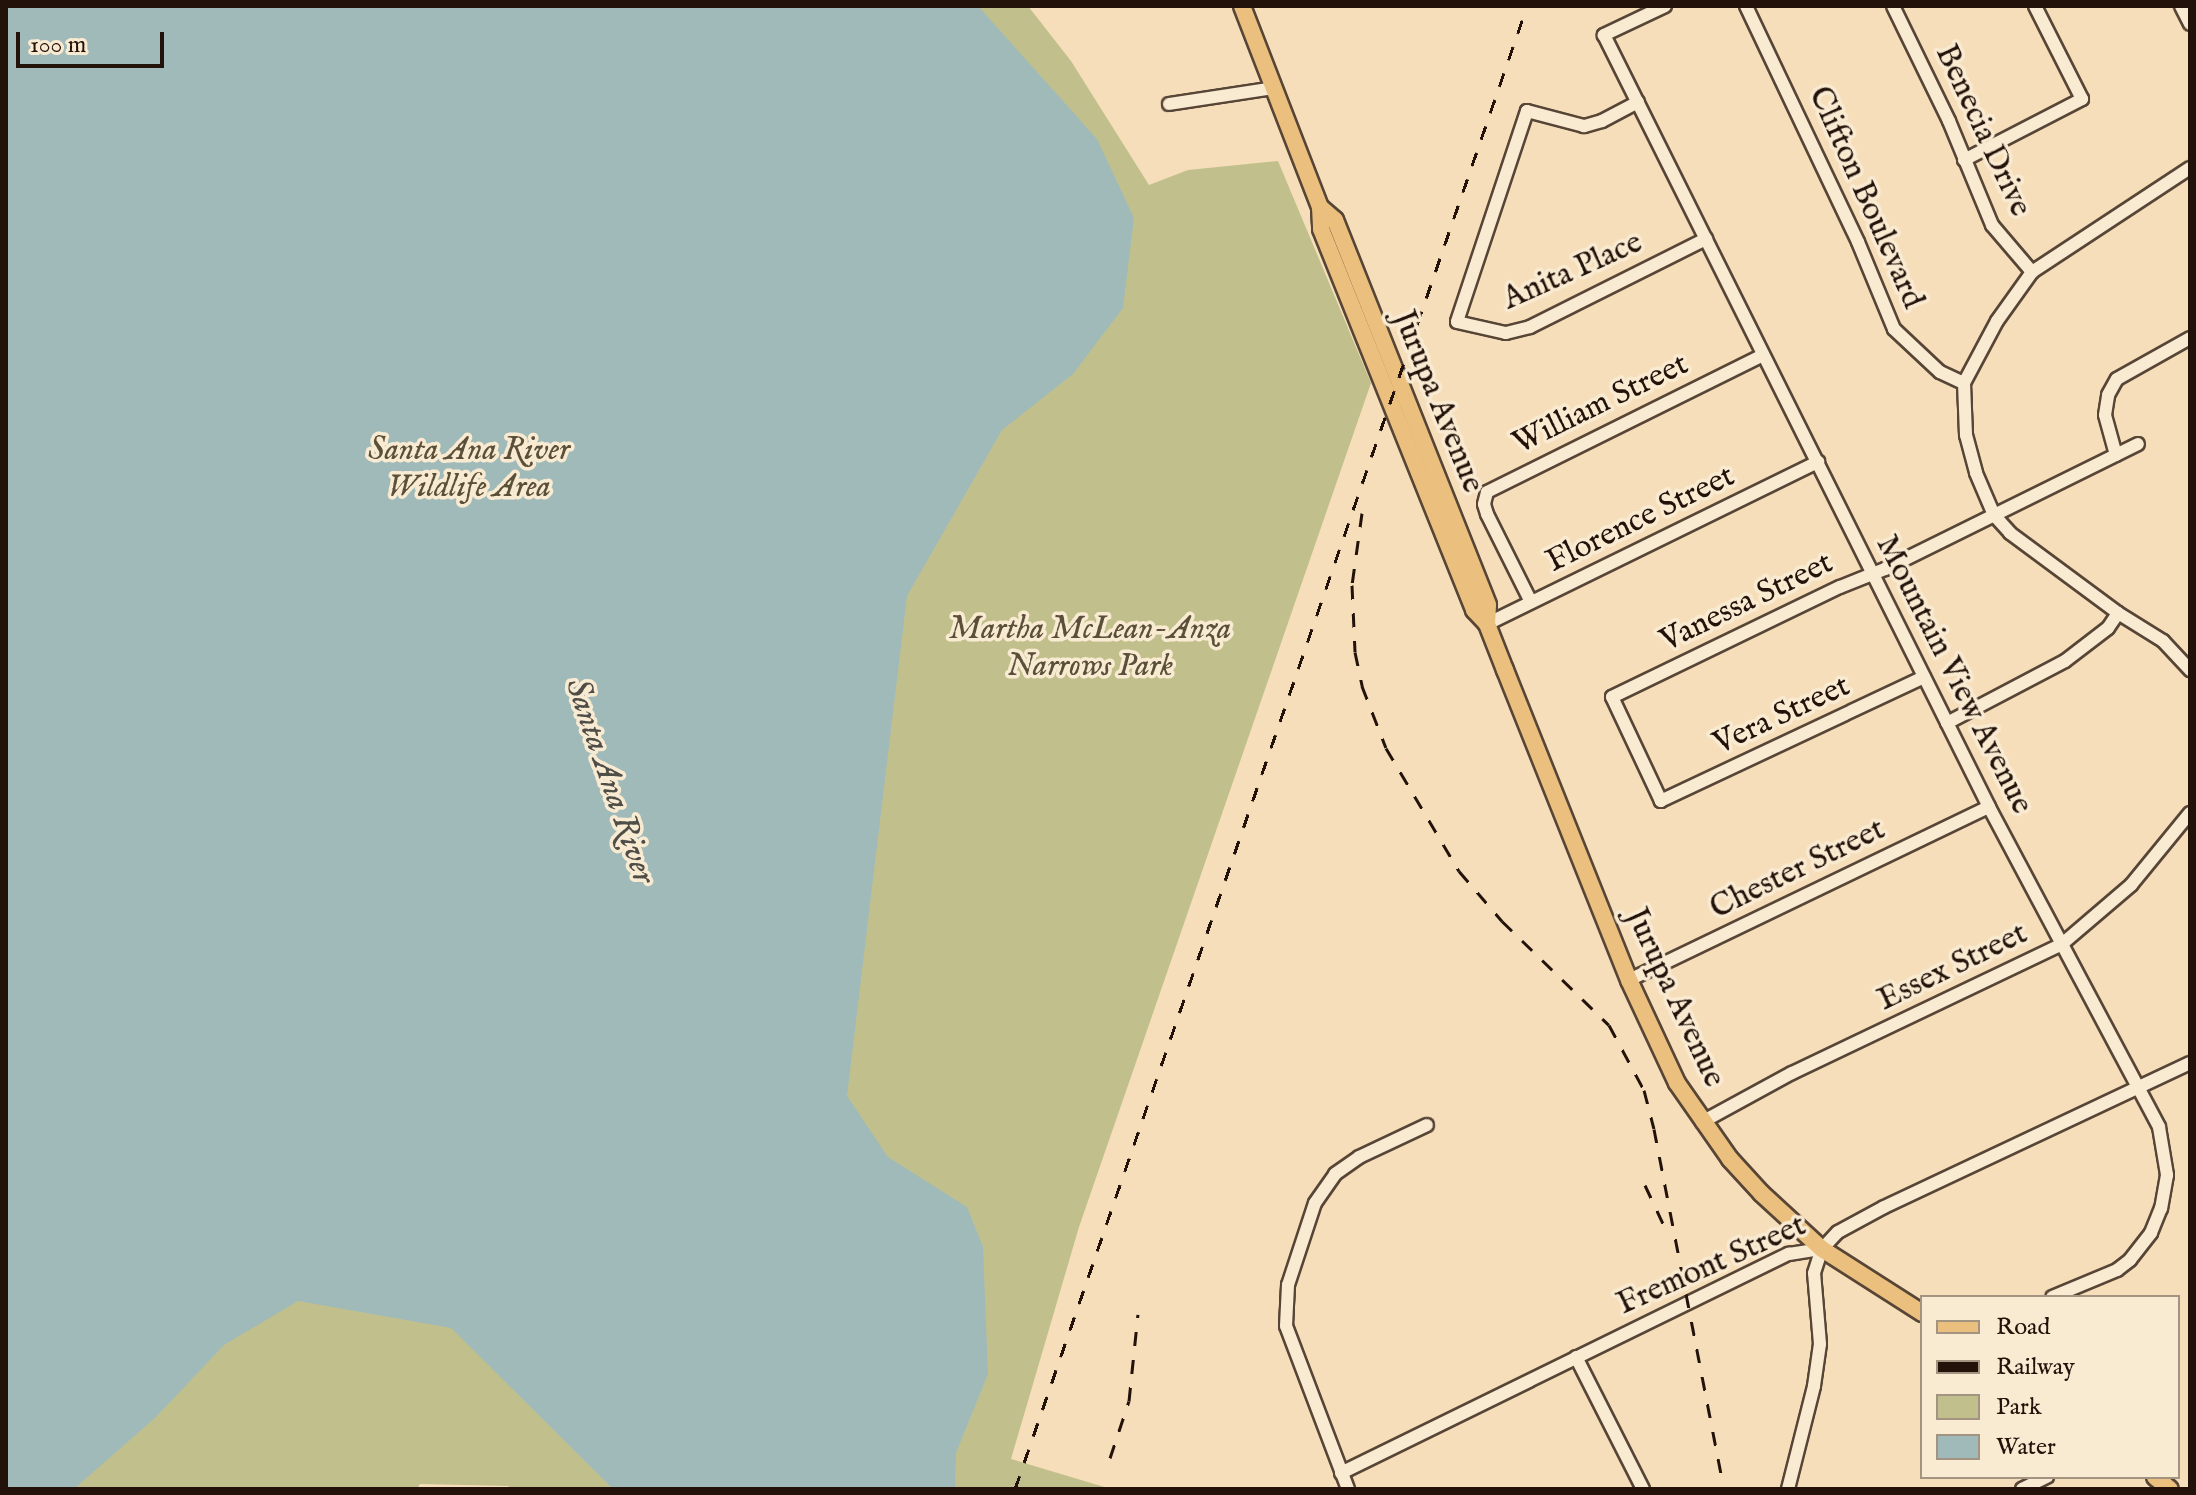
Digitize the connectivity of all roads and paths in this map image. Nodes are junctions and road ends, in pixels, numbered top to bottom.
1 (1242, 6) edge
2 (1665, 6) edge
3 (1746, 6) edge
4 (1893, 6) edge
5 (2035, 6) edge
6 (2181, 6) edge
7 (2190, 24) edge
8 (1274, 88) junction
9 (1638, 102) junction
10 (1169, 104) dead end
11 (1964, 160) junction
12 (2190, 168) edge
13 (1706, 239) junction
14 (2032, 272) junction
15 (2190, 338) edge
16 (1763, 355) junction
17 (1964, 383) junction
18 (2138, 444) dead end
19 (2116, 455) junction
20 (1818, 462) junction
21 (1994, 515) junction
22 (1873, 573) junction
23 (1531, 602) junction
24 (2118, 613) junction
25 (1487, 624) junction
26 (2190, 670) edge
27 (1924, 677) junction
28 (1947, 723) junction
29 (1661, 801) joint
30 (1989, 807) junction
31 (2190, 813) edge
32 (2062, 944) junction
33 (1629, 980) junction
34 (2190, 1063) edge
35 (2137, 1087) junction
36 (1702, 1122) junction
37 (1427, 1125) dead end
38 (1822, 1249) junction
39 (2057, 1295) edge
40 (1920, 1312) edge
41 (1576, 1357) junction
42 (1341, 1473) junction
43 (2043, 1479) edge
44 (1348, 1489) edge
45 (1643, 1489) edge
46 (1788, 1489) edge
47 (2022, 1489) edge

1 - 8 main road, Jurupa Avenue
2 - 9 street, Mountain View Avenue
3 - 17 street, Clifton Boulevard
4 - 11 street, Benecia Drive
5 - 11 street
6 - 7 street
8 - 10 street
8 - 25 main road, Jurupa Avenue
9 - 13 street, Mountain View Avenue
9 - 13 street, Anita Place
11 - 14 street, Benecia Drive
12 - 14 street
13 - 16 street, Mountain View Avenue
14 - 17 street
15 - 19 street
16 - 20 street, Mountain View Avenue
16 - 23 street, William Street
17 - 21 street
18 - 19 street, Vanessa Street
19 - 21 street, Vanessa Street
20 - 22 street, Mountain View Avenue
20 - 23 street, Florence Street
21 - 22 street, Vanessa Street
21 - 24 street
22 - 27 street, Mountain View Avenue
22 - 29 street, Vanessa Street
23 - 25 street, Florence Street
24 - 26 street
24 - 28 street
25 - 33 main road, Jurupa Avenue
27 - 28 street, Mountain View Avenue
27 - 29 street, Vera Street
28 - 30 street, Mountain View Avenue
30 - 32 street, Mountain View Avenue
30 - 33 street, Chester Street
31 - 32 street, Essex Street
32 - 35 street, Mountain View Avenue
32 - 36 street, Essex Street
33 - 36 main road, Jurupa Avenue
34 - 35 street, Fremont Street
35 - 38 street, Fremont Street
35 - 39 street, Mountain View Avenue
36 - 38 main road, Jurupa Avenue
37 - 42 street
38 - 40 main road, Jurupa Avenue
38 - 41 street, Fremont Street
38 - 46 street
41 - 42 street, Fremont Street
41 - 45 street
42 - 44 street
43 - 47 street

